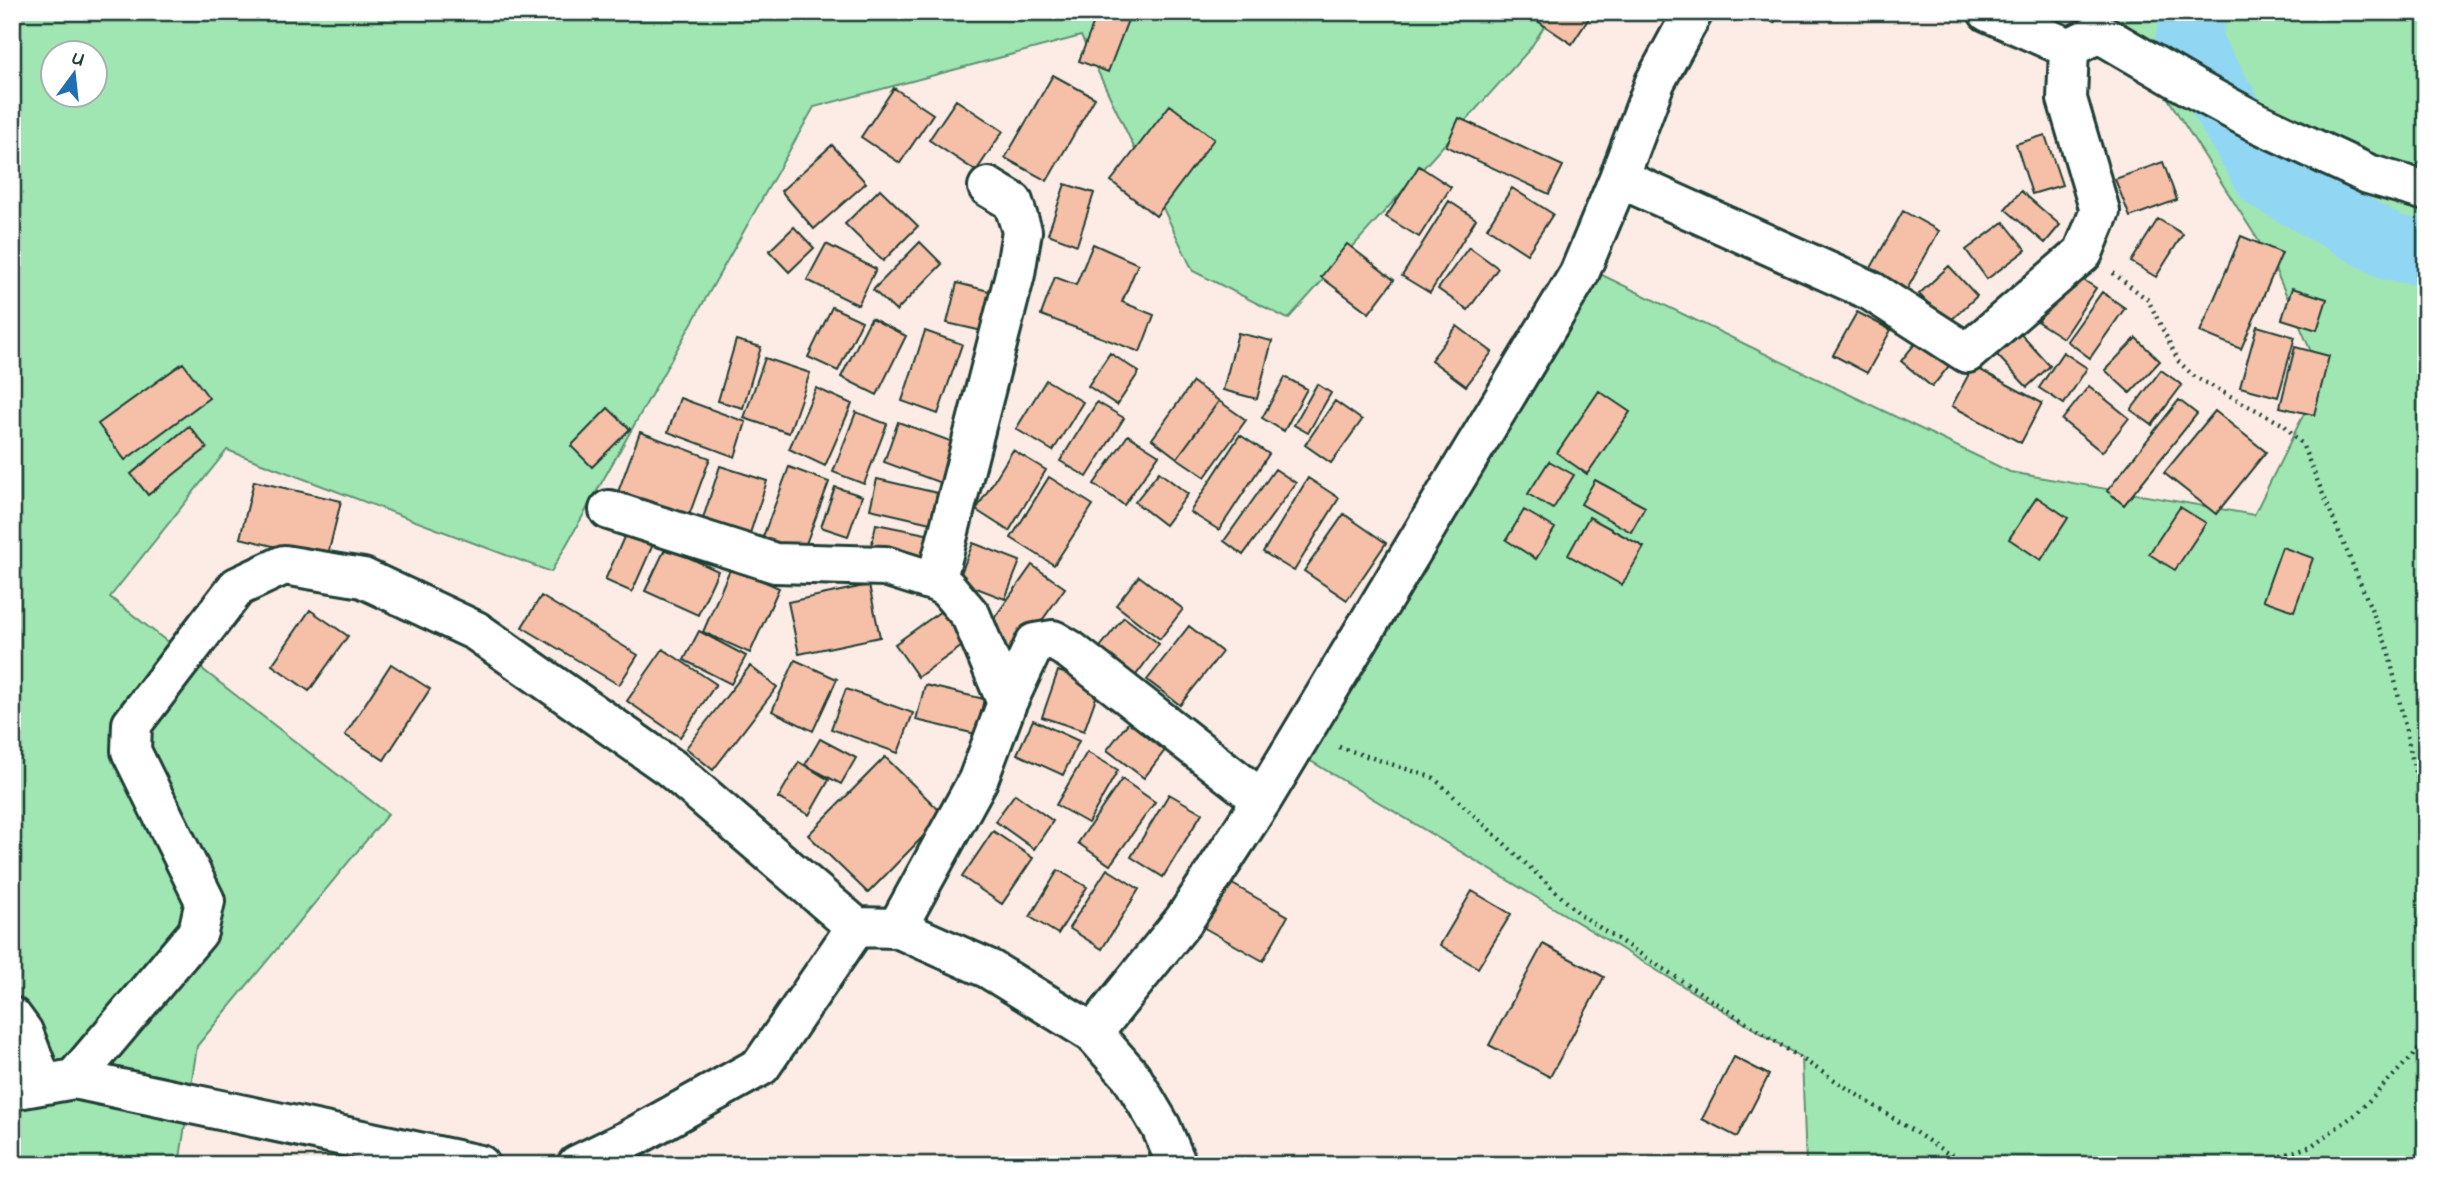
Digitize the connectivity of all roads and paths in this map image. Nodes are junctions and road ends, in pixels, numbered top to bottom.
1 (1693, 12) edge
2 (1988, 12) edge
3 (2069, 48) junction
4 (1619, 178) junction
5 (988, 187) dead end
6 (2426, 191) edge
7 (2083, 253) junction
8 (609, 510) dead end
9 (936, 582) junction
10 (1007, 703) junction
11 (1296, 741) junction
12 (2426, 783) edge
13 (1262, 800) junction
14 (856, 926) junction
15 (897, 928) junction
16 (12, 1017) edge
17 (1093, 1033) junction
18 (2426, 1042) edge
19 (43, 1084) edge
20 (480, 1165) edge
21 (577, 1165) edge
22 (1177, 1165) edge
23 (1982, 1165) edge
24 (2254, 1165) edge

1 - 4 street
2 - 3 street
3 - 6 street
3 - 7 street
4 - 7 street
4 - 11 street
5 - 9 street
7 - 12 path
8 - 9 street
9 - 10 street
10 - 13 street
10 - 15 street
11 - 13 street
11 - 23 path
13 - 17 street
14 - 15 street
14 - 19 street
14 - 21 street
15 - 17 street
16 - 19 street
17 - 22 street
18 - 24 path
19 - 20 street

